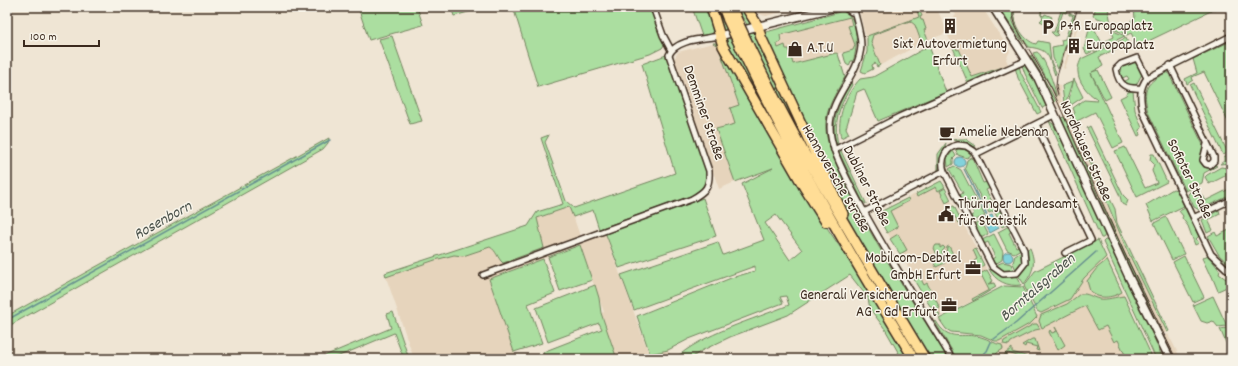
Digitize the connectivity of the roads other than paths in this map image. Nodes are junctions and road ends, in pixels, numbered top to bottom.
1 (653, 7) edge
2 (711, 7) edge
3 (723, 7) edge
4 (732, 7) edge
5 (746, 7) edge
6 (837, 7) edge
7 (846, 7) edge
8 (993, 7) edge
9 (856, 9) edge
10 (732, 19) junction
11 (758, 26) junction
12 (719, 36) junction
13 (1231, 36) edge
14 (744, 45) junction
15 (671, 50) junction
16 (1027, 60) junction
17 (1170, 66) junction
18 (1147, 78) junction
19 (1141, 88) junction
20 (1054, 115) junction
21 (1036, 124) junction
22 (1207, 144) dead end
23 (834, 150) junction
24 (976, 154) junction
25 (944, 171) junction
26 (1231, 200) edge
27 (864, 212) junction
28 (1195, 218) junction
29 (848, 249) junction
30 (859, 249) junction
31 (1065, 252) dead end
32 (1231, 273) edge
33 (483, 275) dead end
34 (1146, 310) junction
35 (914, 359) edge
36 (925, 359) edge
37 (952, 359) edge
38 (1165, 359) edge
39 (1170, 359) edge

1 - 15 street
2 - 12 highway
3 - 10 highway, Hannoversche Straße
4 - 10 highway, Hannoversche Straße
5 - 11 highway
6 - 11 main road, Demminer Straße
7 - 9 main road
8 - 16 main road, Nordhäuser Straße
9 - 23 street, Dubliner Straße
10 - 14 highway, Hannoversche Straße, bridge
11 - 12 main road, Demminer Straße
11 - 30 highway
12 - 15 street, Demminer Straße
12 - 29 highway
13 - 17 street
14 - 29 highway, Hannoversche Straße
14 - 30 highway, Hannoversche Straße
15 - 33 street, Demminer Straße
16 - 20 main road, Nordhäuser Straße
16 - 23 street
17 - 18 street
17 - 22 street
18 - 19 street
18 - 19 street
19 - 28 street, Sofioter Straße
20 - 21 street
20 - 34 main road, Nordhäuser Straße
21 - 24 street
21 - 31 street
23 - 27 street, Dubliner Straße
24 - 25 street
24 - 25 street
25 - 27 street
26 - 28 street
27 - 37 street, Dubliner Straße
28 - 32 street, Sofioter Straße
29 - 35 highway, Hannoversche Straße
30 - 36 highway, Hannoversche Straße
34 - 38 main road, Nordhäuser Straße
34 - 39 main road, Nordhäuser Straße

